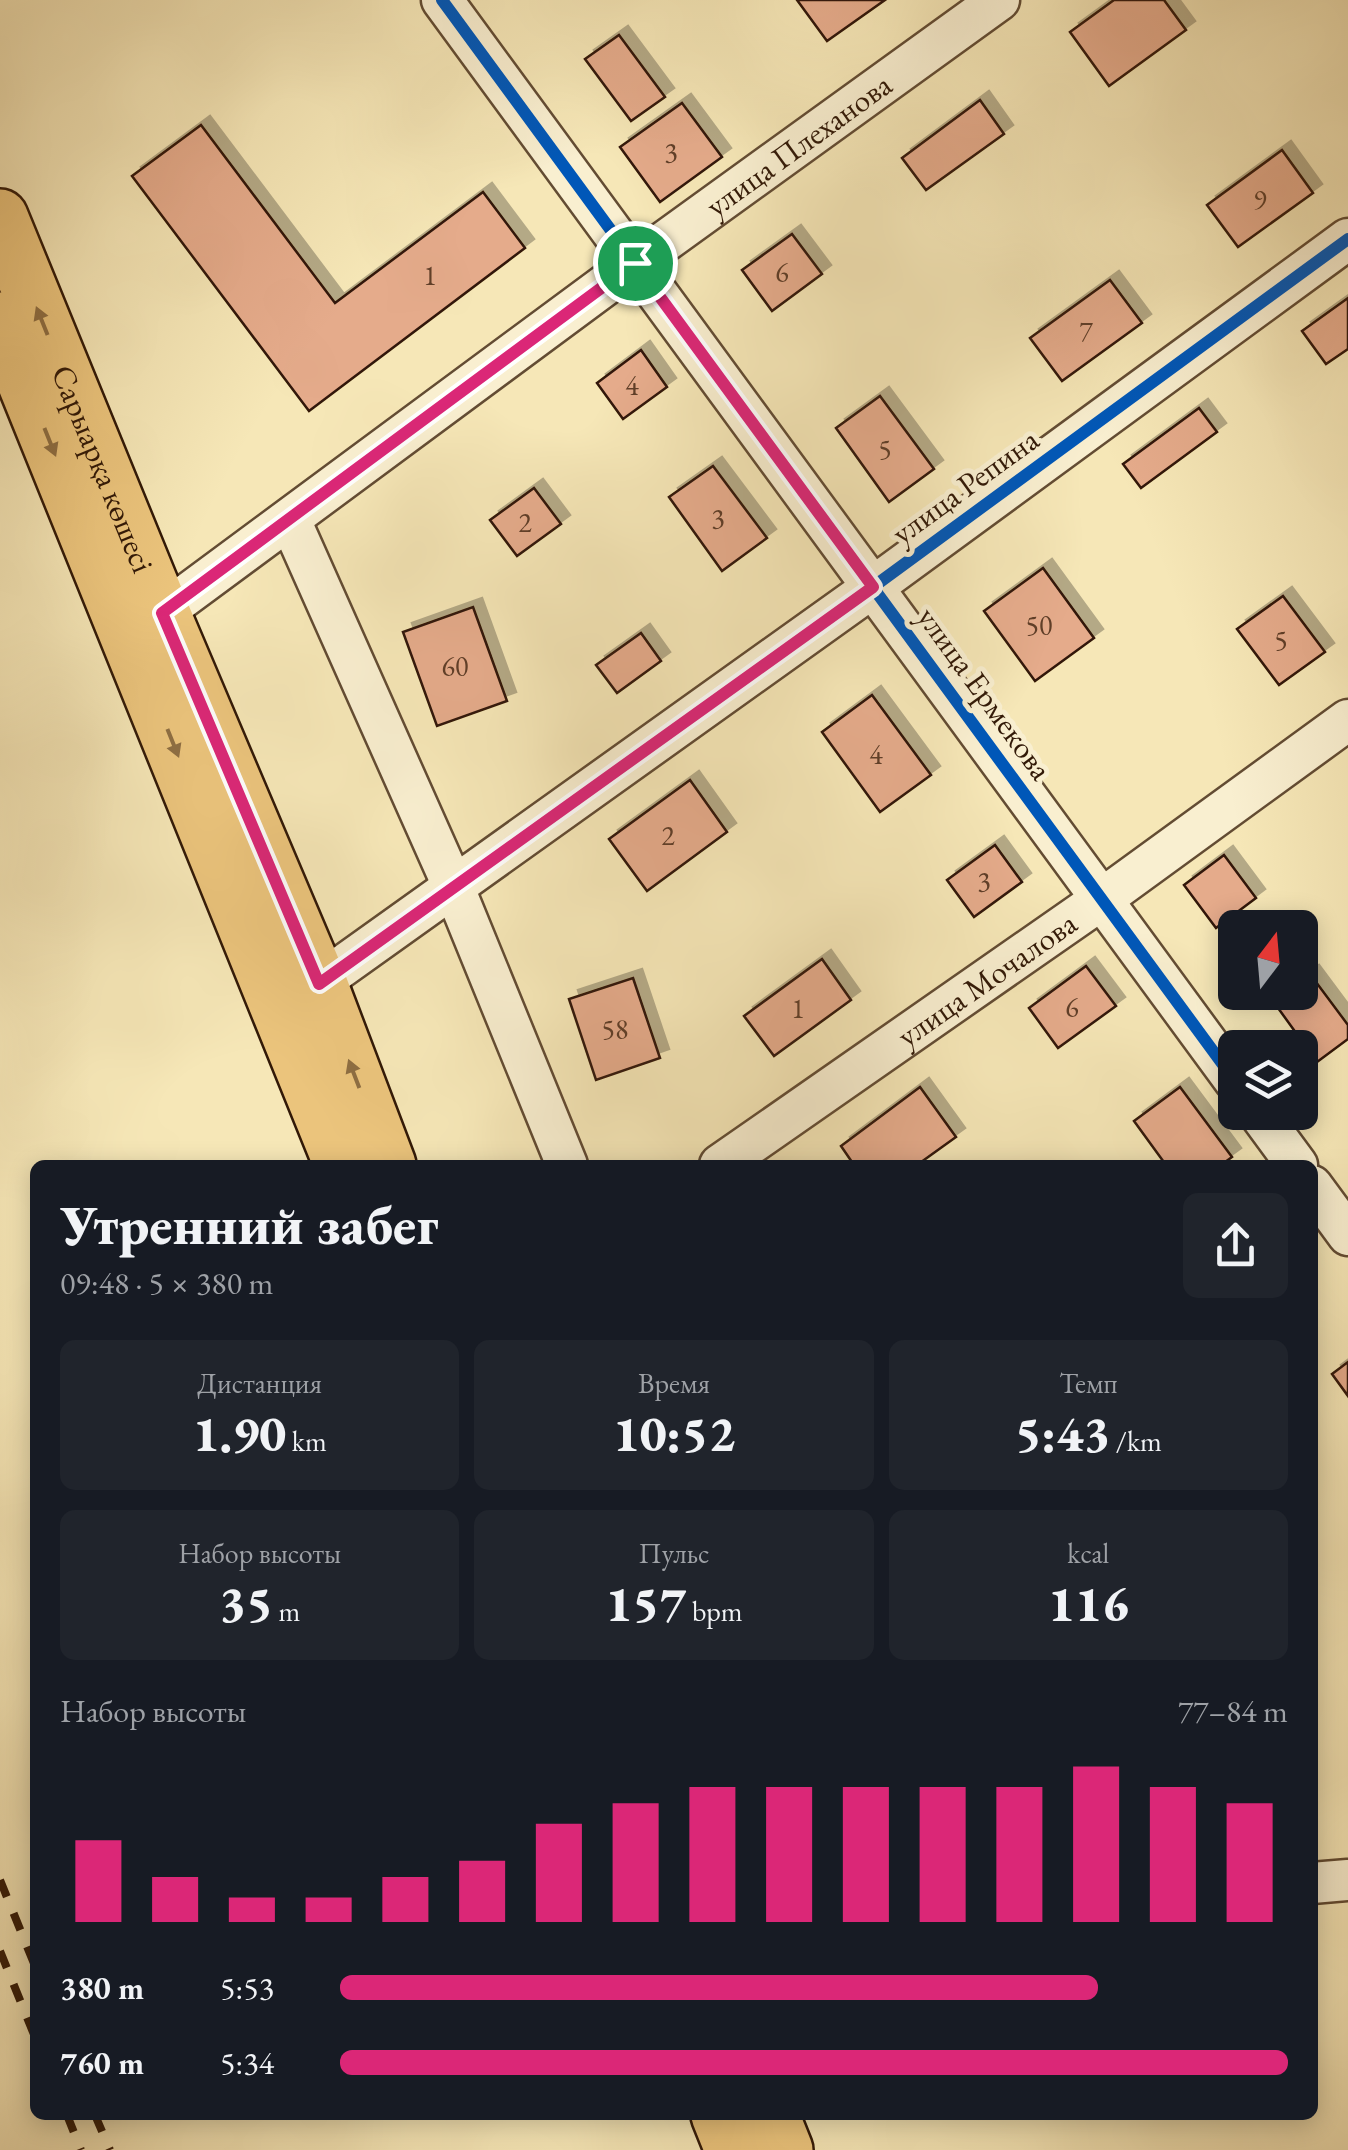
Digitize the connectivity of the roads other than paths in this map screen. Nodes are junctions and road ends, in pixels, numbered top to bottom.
1 (442, 0) edge
2 (999, 0) edge
3 (0, 217) edge
4 (1348, 239) edge
5 (635, 263) junction
6 (0, 320) edge
7 (290, 520) junction
8 (873, 587) junction
9 (162, 613) junction
10 (1348, 720) edge
11 (454, 888) junction
12 (1102, 900) junction
13 (319, 984) junction
14 (1218, 1058) edge
15 (1271, 1130) edge
16 (340, 1160) edge
17 (386, 1160) edge
18 (566, 1160) edge
19 (727, 1160) edge
20 (1293, 1160) edge
21 (1348, 1880) edge
22 (1318, 1883) edge
23 (721, 2120) edge
24 (773, 2120) edge
25 (733, 2150) edge
26 (785, 2150) edge

1 - 5 street, улица Ермекова
2 - 5 street, улица Плеханова
9 -> 3 main road, Сарыарқа көшесі
4 - 8 street, улица Репина
5 - 7 street, улица Плеханова
5 - 8 street, улица Ермекова
6 -> 16 main road, Сарыарқа көшесі
7 - 9 street, улица Плеханова
7 - 11 street
8 - 11 street, улица Репина
8 - 12 street, улица Ермекова
9 - 13 main road, Сарыарқа көшесі
10 - 12 street, улица Мочалова
11 - 13 street, улица Репина
11 - 18 street
12 - 14 street, улица Ермекова
12 - 19 street, улица Мочалова
17 -> 13 main road, Сарыарқа көшесі
15 - 20 street
21 - 22 street
23 - 25 main road
24 - 26 main road

